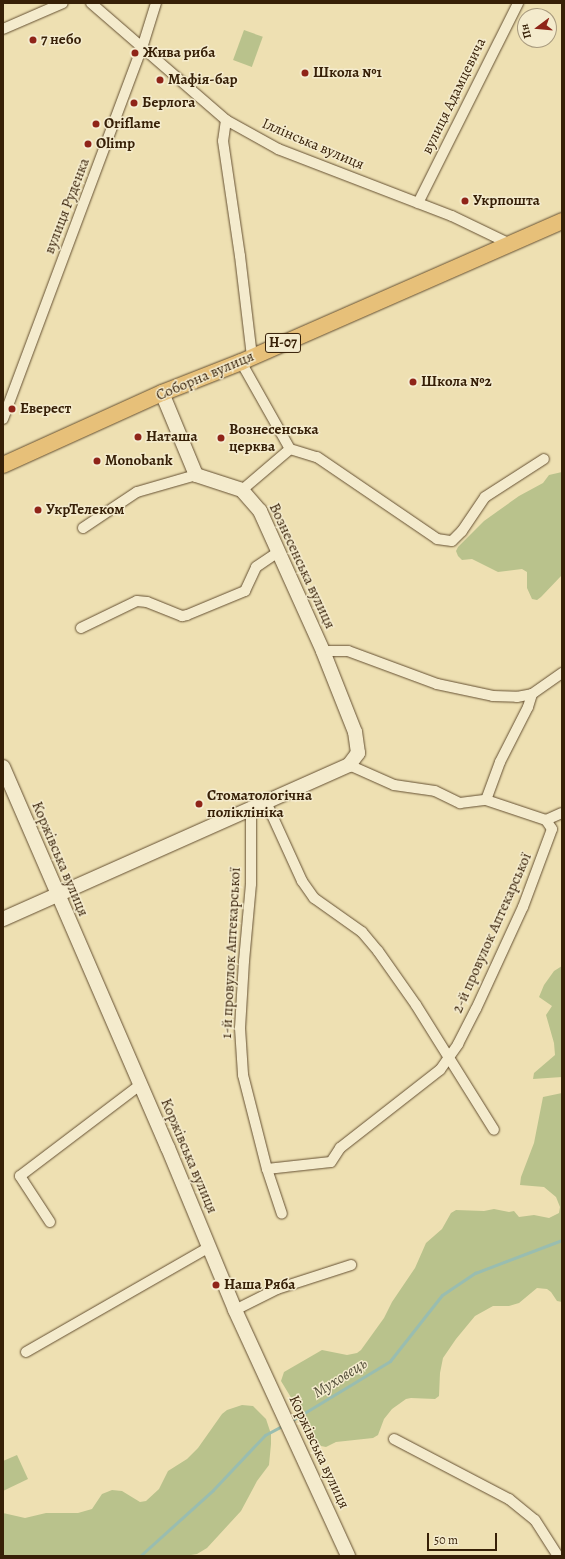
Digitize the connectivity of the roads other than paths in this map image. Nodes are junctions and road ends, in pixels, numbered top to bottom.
1 (63, 3) edge
2 (91, 3) edge
3 (156, 3) edge
4 (518, 3) edge
5 (3, 29) edge
6 (142, 48) junction
7 (226, 120) junction
8 (418, 203) junction
9 (562, 221) edge
10 (510, 244) junction
11 (246, 359) junction
12 (162, 393) junction
13 (3, 419) edge
14 (290, 449) junction
15 (544, 458) dead end
16 (3, 465) edge
17 (196, 475) junction
18 (242, 490) junction
19 (83, 528) dead end
20 (278, 552) junction
21 (81, 628) dead end
22 (323, 652) junction
23 (562, 673) edge
24 (532, 694) junction
25 (349, 765) junction
26 (3, 767) edge
27 (486, 800) junction
28 (266, 802) junction
29 (251, 808) junction
30 (562, 813) edge
31 (546, 820) junction
32 (56, 894) junction
33 (3, 919) edge
34 (449, 1057) junction
35 (140, 1085) junction
36 (494, 1130) dead end
37 (267, 1169) junction
38 (282, 1214) dead end
39 (50, 1222) dead end
40 (209, 1247) junction
41 (351, 1265) dead end
42 (235, 1310) junction
43 (26, 1352) dead end
44 (394, 1439) dead end
45 (348, 1556) edge
46 (558, 1556) edge

1 - 5 street
2 - 6 street, Іллінська вулиця
3 - 6 street, вулиця Руденка
4 - 8 street, вулиця Адамцевича
6 - 7 street, Іллінська вулиця
6 - 13 street, вулиця Руденка
7 - 8 street, Іллінська вулиця
7 - 11 street
8 - 10 street, Іллінська вулиця
9 - 10 main road, Соборна вулиця / Н-07
10 - 11 main road, Соборна вулиця / Н-07
11 - 12 main road, Соборна вулиця / Н-07
11 - 14 street
12 - 16 main road, Соборна вулиця / Н-07
12 - 17 street
14 - 15 street
14 - 18 street
17 - 18 street
17 - 19 street
18 - 20 street, Вознесенська вулиця
20 - 21 street
20 - 22 street, Вознесенська вулиця
22 - 24 street, Вознесенська вулиця
22 - 25 street, Вознесенська вулиця
23 - 24 street, Вознесенська вулиця
24 - 27 street
25 - 27 street
25 - 28 street
26 - 32 street, Коржівська вулиця
27 - 31 street
28 - 29 street
28 - 34 street
29 - 32 street
29 - 37 street, 1-й провулок Аптекарської
30 - 31 street
31 - 34 street, 2-й провулок Аптекарської
32 - 33 street
32 - 35 street, Коржівська вулиця
34 - 36 street
34 - 37 street
35 - 39 street
35 - 40 street, Коржівська вулиця
37 - 38 street, 1-й провулок Аптекарської
40 - 42 street, Коржівська вулиця
40 - 43 street
41 - 42 street
42 - 45 street, Коржівська вулиця
44 - 46 street

